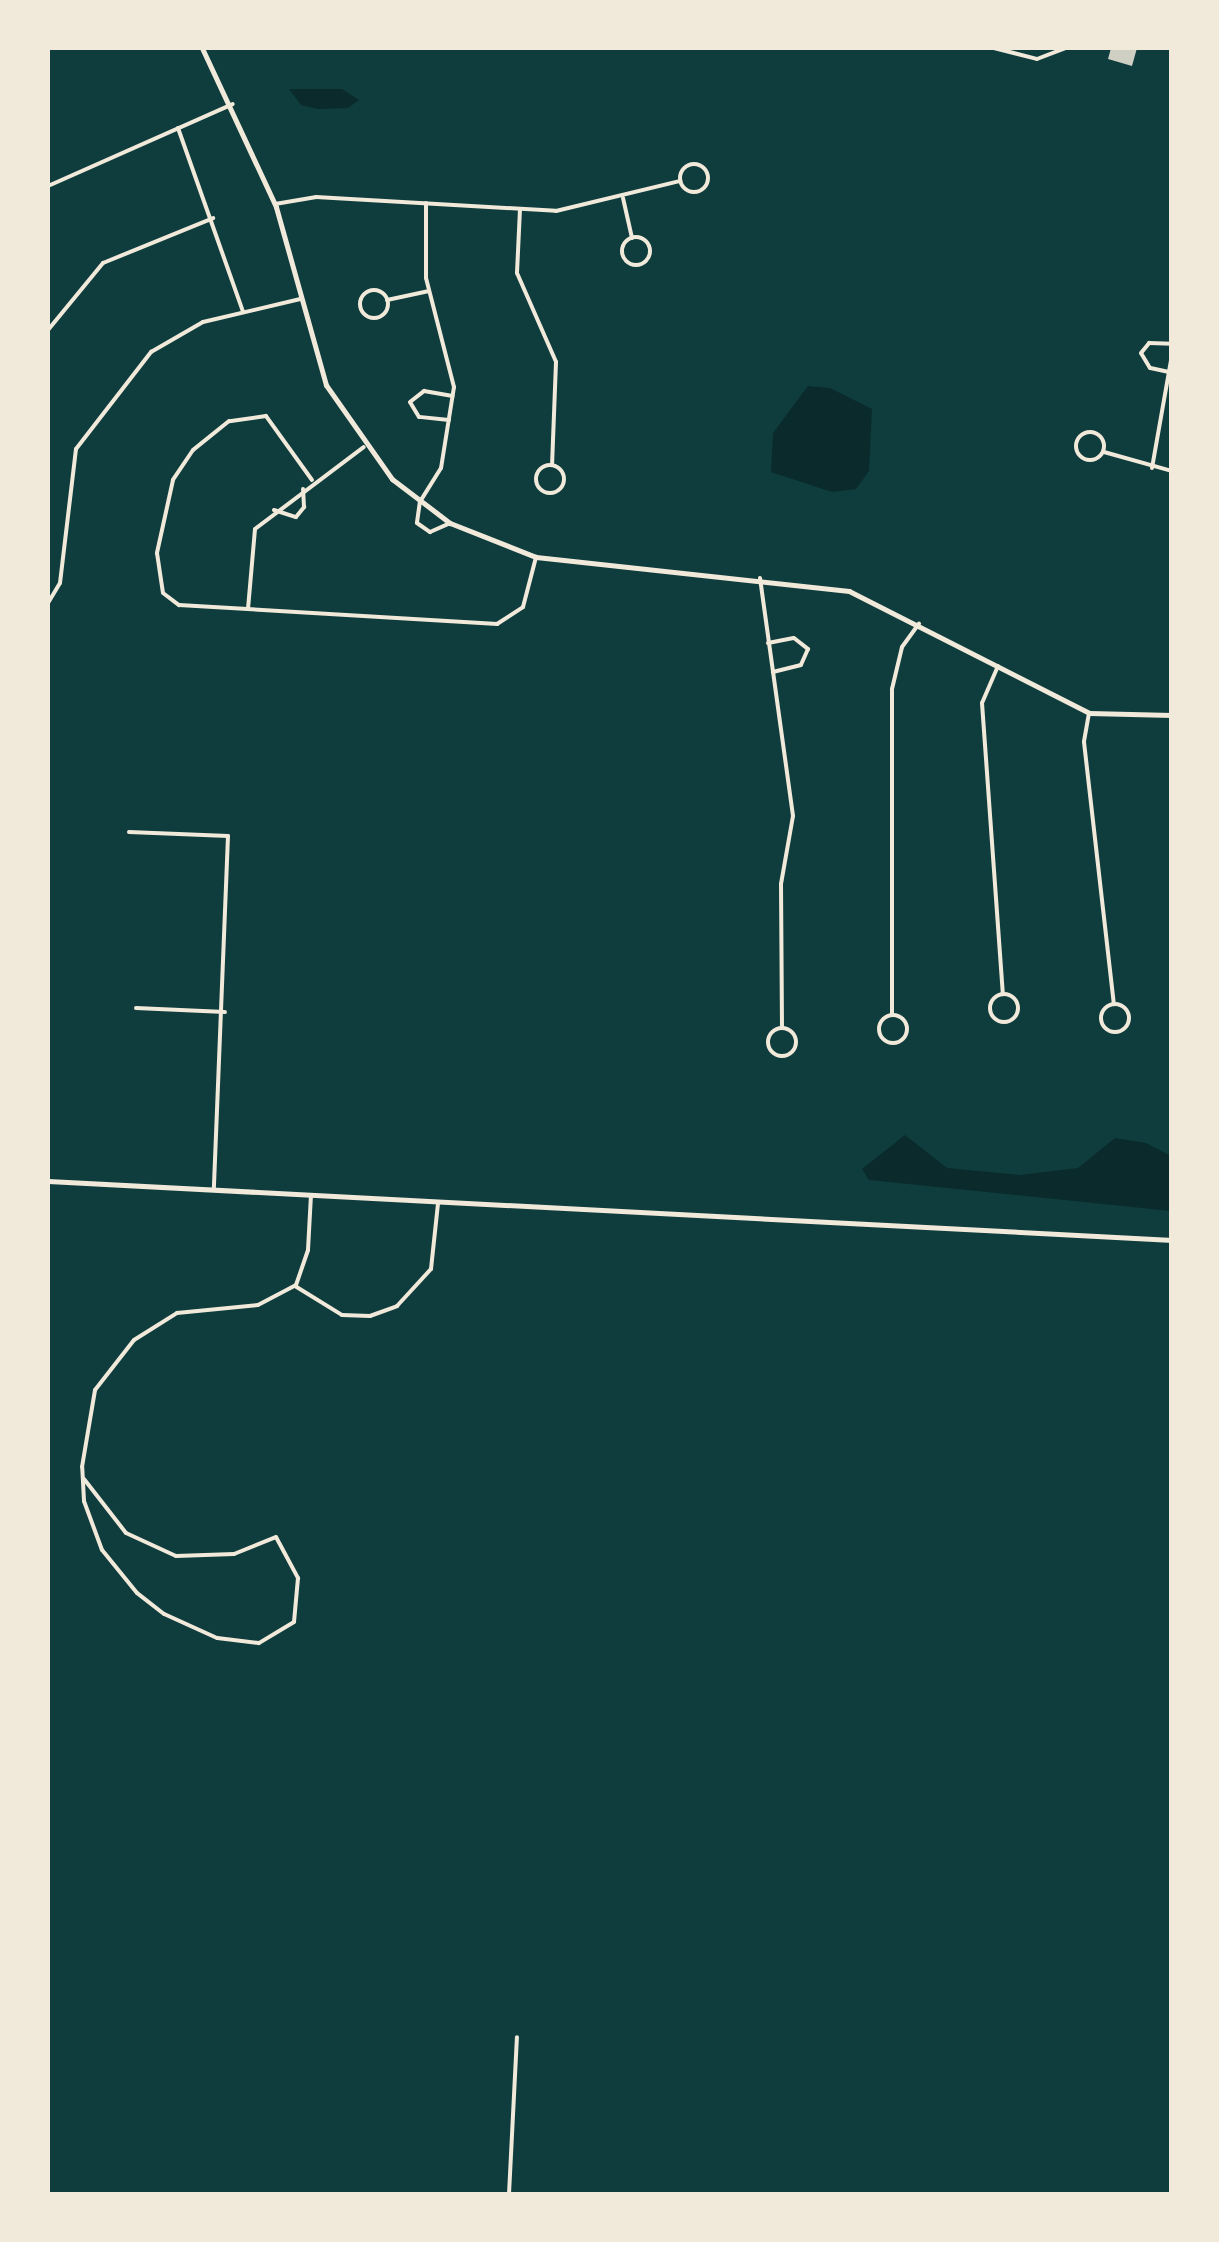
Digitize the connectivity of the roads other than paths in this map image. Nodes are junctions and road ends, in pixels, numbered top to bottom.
1 (202, 48) edge
2 (994, 48) edge
3 (1066, 48) edge
4 (232, 104) junction
5 (178, 128) junction
6 (680, 182) junction
7 (48, 186) edge
8 (623, 197) junction
9 (275, 204) junction
10 (426, 204) junction
11 (520, 209) junction
12 (213, 218) junction
13 (632, 238) junction
14 (430, 292) junction
15 (300, 299) junction
16 (387, 300) junction
17 (242, 312) junction
18 (48, 330) edge
19 (1172, 344) edge
20 (1172, 354) edge
21 (1168, 372) junction
22 (452, 396) junction
23 (450, 420) junction
24 (364, 446) junction
25 (1103, 451) junction
26 (552, 465) junction
27 (1152, 468) junction
28 (1172, 471) edge
29 (312, 480) junction
30 (303, 488) junction
31 (420, 502) junction
32 (274, 510) junction
33 (450, 523) junction
34 (536, 557) junction
35 (760, 578) junction
36 (48, 603) edge
37 (248, 609) junction
38 (919, 624) junction
39 (768, 643) junction
40 (998, 666) junction
41 (773, 672) junction
42 (1089, 713) junction
43 (1171, 716) edge
44 (129, 832) dead end
45 (1004, 994) junction
46 (1114, 1004) junction
47 (136, 1008) dead end
48 (225, 1012) junction
49 (892, 1015) junction
50 (782, 1028) junction
51 (48, 1181) edge
52 (214, 1190) junction
53 (311, 1195) junction
54 (438, 1202) junction
55 (1172, 1240) edge
56 (295, 1286) junction
57 (84, 1479) junction
58 (517, 2037) dead end
59 (509, 2194) edge

1 - 4 street
2 - 3 street
4 - 5 street
4 - 9 street
5 - 7 street
5 - 12 street
6 - 6 street
6 - 8 street
8 - 11 street
8 - 13 street
9 - 10 street
9 - 15 street
10 - 11 street
10 - 14 street
11 - 26 street
12 - 17 street
12 - 18 street
13 - 13 street
14 - 16 street
14 - 22 street
15 - 17 street
15 - 24 street
16 - 16 street
17 - 36 street
19 - 21 street
20 - 21 street
21 - 27 street
22 - 23 street
22 - 23 street
23 - 31 street
24 - 29 street
24 - 31 street
25 - 25 street
25 - 27 street
26 - 26 street
27 - 28 street
29 - 30 street
29 - 37 street
30 - 32 street
30 - 32 street
31 - 33 street
31 - 33 street
32 - 37 street
33 - 34 street
34 - 35 street
34 - 37 street
35 - 38 street
35 - 39 street
38 - 40 street
38 - 49 street
39 - 41 street
39 - 41 street
40 - 42 street
40 - 45 street
41 - 50 street
42 - 43 street
42 - 46 street
44 - 48 street
45 - 45 street
46 - 46 street
47 - 48 street
48 - 52 street
49 - 49 street
50 - 50 street
51 - 52 street
52 - 53 street
53 - 54 street
53 - 56 street
54 - 55 street
54 - 56 street
56 - 57 street
57 - 57 street
58 - 59 street

